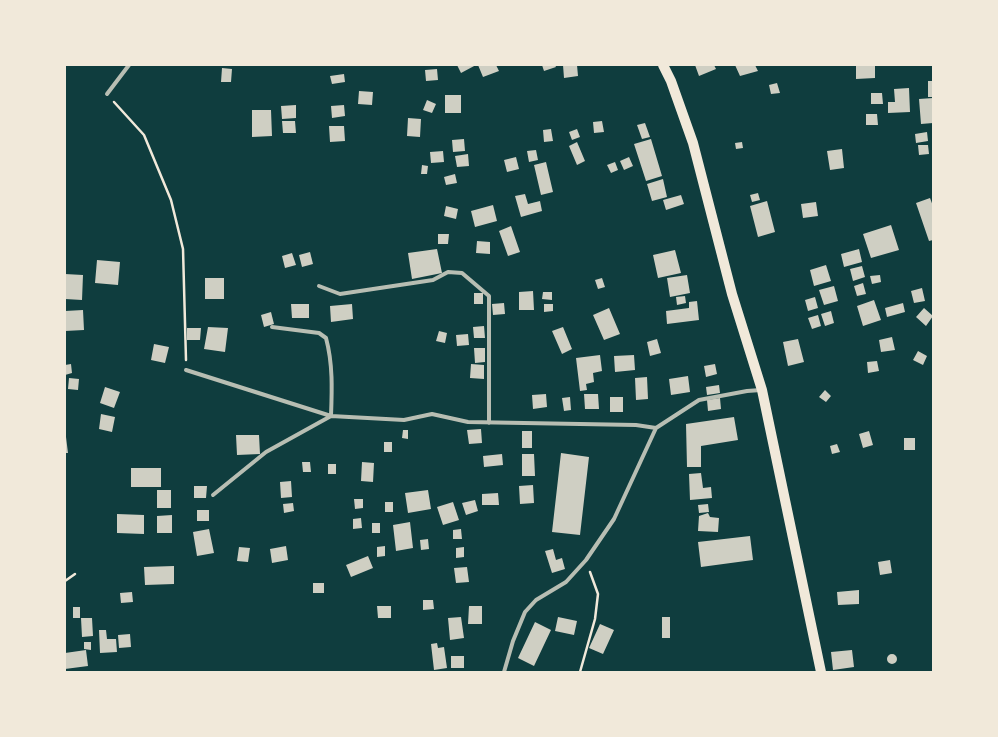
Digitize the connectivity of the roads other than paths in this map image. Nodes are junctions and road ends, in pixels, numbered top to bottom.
1 (129, 65) edge
2 (663, 65) edge
3 (107, 94) road end
4 (319, 286) dead end
5 (272, 326) dead end
6 (186, 370) road end
7 (762, 390) junction
8 (331, 416) junction
9 (489, 423) junction
10 (656, 428) junction
11 (213, 495) dead end
12 (504, 672) edge
13 (821, 672) edge

1 - 3 street
2 - 7 main road
4 - 9 street
5 - 8 street
6 - 8 street
7 - 10 street
7 - 13 main road
8 - 9 street
8 - 11 street
9 - 10 street
10 - 12 street

